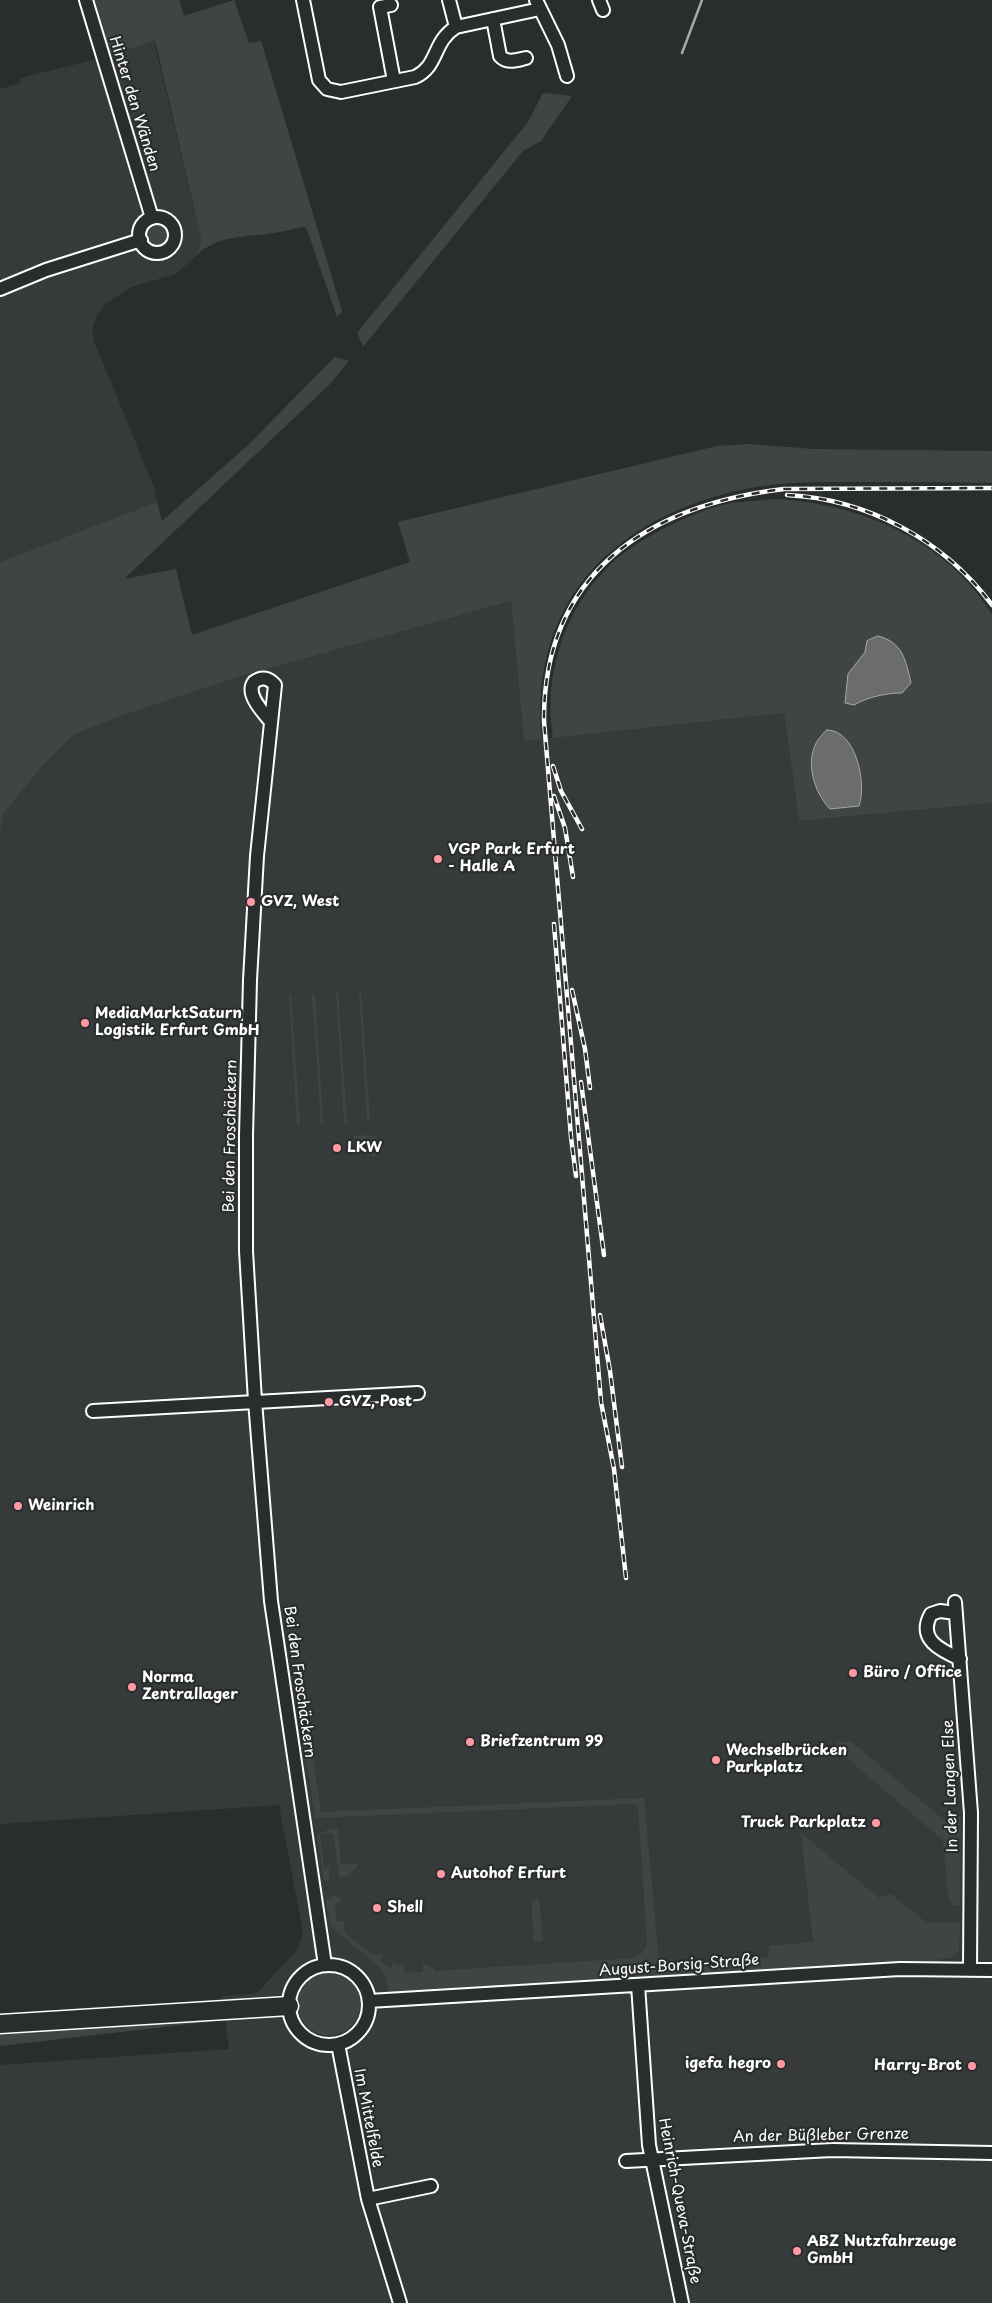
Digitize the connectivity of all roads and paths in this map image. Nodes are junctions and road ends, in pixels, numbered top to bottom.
1 (86, 0) edge
2 (303, 0) edge
3 (449, 0) edge
4 (538, 4) edge
5 (391, 5) dead end
6 (493, 19) junction
7 (456, 27) junction
8 (526, 58) dead end
9 (568, 76) dead end
10 (394, 81) junction
11 (152, 218) junction
12 (140, 240) junction
13 (0, 289) edge
14 (271, 722) dead end
15 (418, 1393) dead end
16 (255, 1401) junction
17 (93, 1411) dead end
18 (960, 1659) junction
19 (325, 1965) junction
20 (970, 1969) junction
21 (992, 1970) edge
22 (638, 1985) junction
23 (369, 2001) junction
24 (289, 2006) junction
25 (0, 2015) edge
26 (64, 2020) junction
27 (0, 2024) edge
28 (0, 2028) edge
29 (338, 2044) junction
30 (992, 2153) edge
31 (652, 2158) junction
32 (626, 2161) dead end
33 (432, 2186) dead end
34 (368, 2199) junction
35 (400, 2303) edge
36 (682, 2303) edge

1 - 11 street, Hinter den Wänden
2 - 10 street
3 - 7 street
4 - 6 street
4 - 9 street
5 - 10 street
6 - 7 street
6 - 8 street
7 - 10 street
11 - 12 street
11 - 12 street
12 - 13 street
14 - 16 street, Bei den Froschäckern
15 - 16 street
16 - 17 street
16 - 19 street, Bei den Froschäckern
18 - 18 street, In der Langen Else
18 - 20 street, In der Langen Else
19 - 23 street
19 - 24 street
20 - 21 street, August-Borsig-Straße
20 - 22 street, August-Borsig-Straße
22 - 23 street, August-Borsig-Straße
22 - 31 street, Heinrich-Queva-Straße
23 - 29 street
24 - 26 highway
24 - 29 street
25 - 26 highway
26 - 27 highway
26 - 28 highway
29 - 34 street, Im Mittelfelde
30 - 31 street, An der Büßleber Grenze
31 - 32 street, An der Büßleber Grenze
31 - 36 street, Heinrich-Queva-Straße
33 - 34 street
34 - 35 street, Im Mittelfelde

